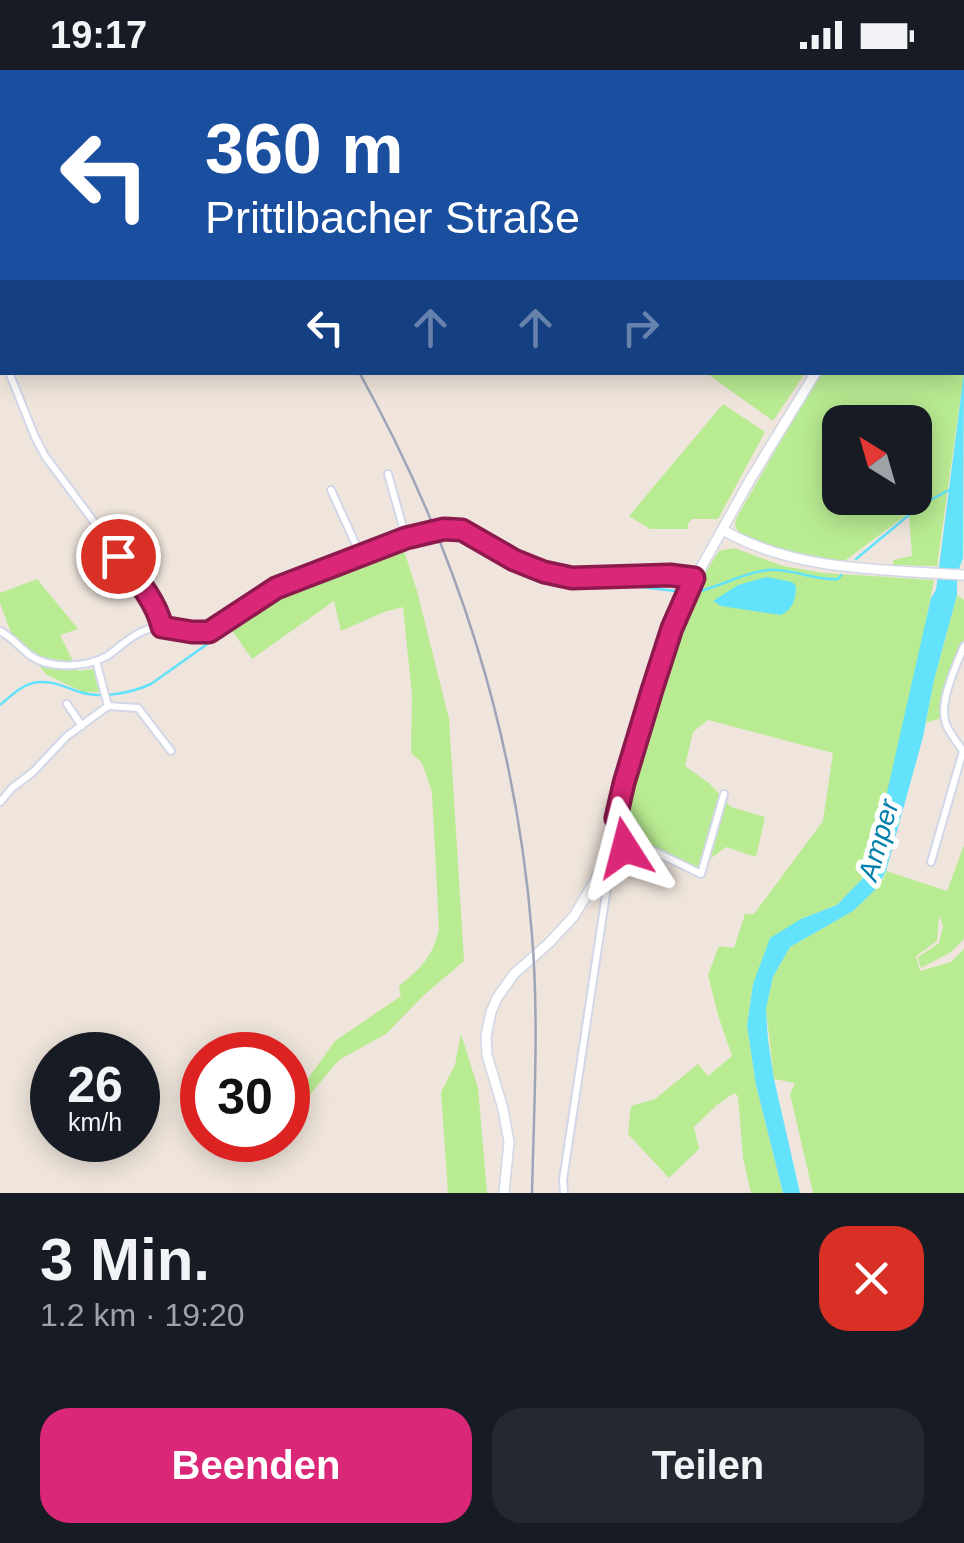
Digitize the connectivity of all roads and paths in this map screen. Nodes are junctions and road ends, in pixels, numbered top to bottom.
1 (10, 375) edge
2 (814, 375) edge
3 (388, 474) dead end
4 (331, 490) dead end
5 (723, 530) junction
6 (409, 537) junction
7 (360, 556) junction
8 (964, 575) edge
9 (694, 578) junction
10 (162, 627) junction
11 (0, 631) edge
12 (964, 646) edge
13 (96, 660) junction
14 (68, 704) dead end
15 (108, 706) junction
16 (82, 726) junction
17 (171, 751) dead end
18 (724, 794) dead end
19 (0, 802) edge
20 (616, 818) junction
21 (631, 840) junction
22 (931, 862) dead end
23 (504, 1193) edge
24 (564, 1193) edge

1 - 10 street
2 - 5 main road
3 - 6 street
4 - 7 street
5 - 8 main road
5 - 9 main road
6 - 7 street
6 - 9 street
7 - 10 street
9 - 20 main road
10 - 13 street
11 - 13 street
12 - 22 street
13 - 15 street
14 - 16 street
15 - 16 street
15 - 17 street
16 - 19 street
18 - 21 street
20 - 21 street
20 - 23 main road
21 - 24 street

